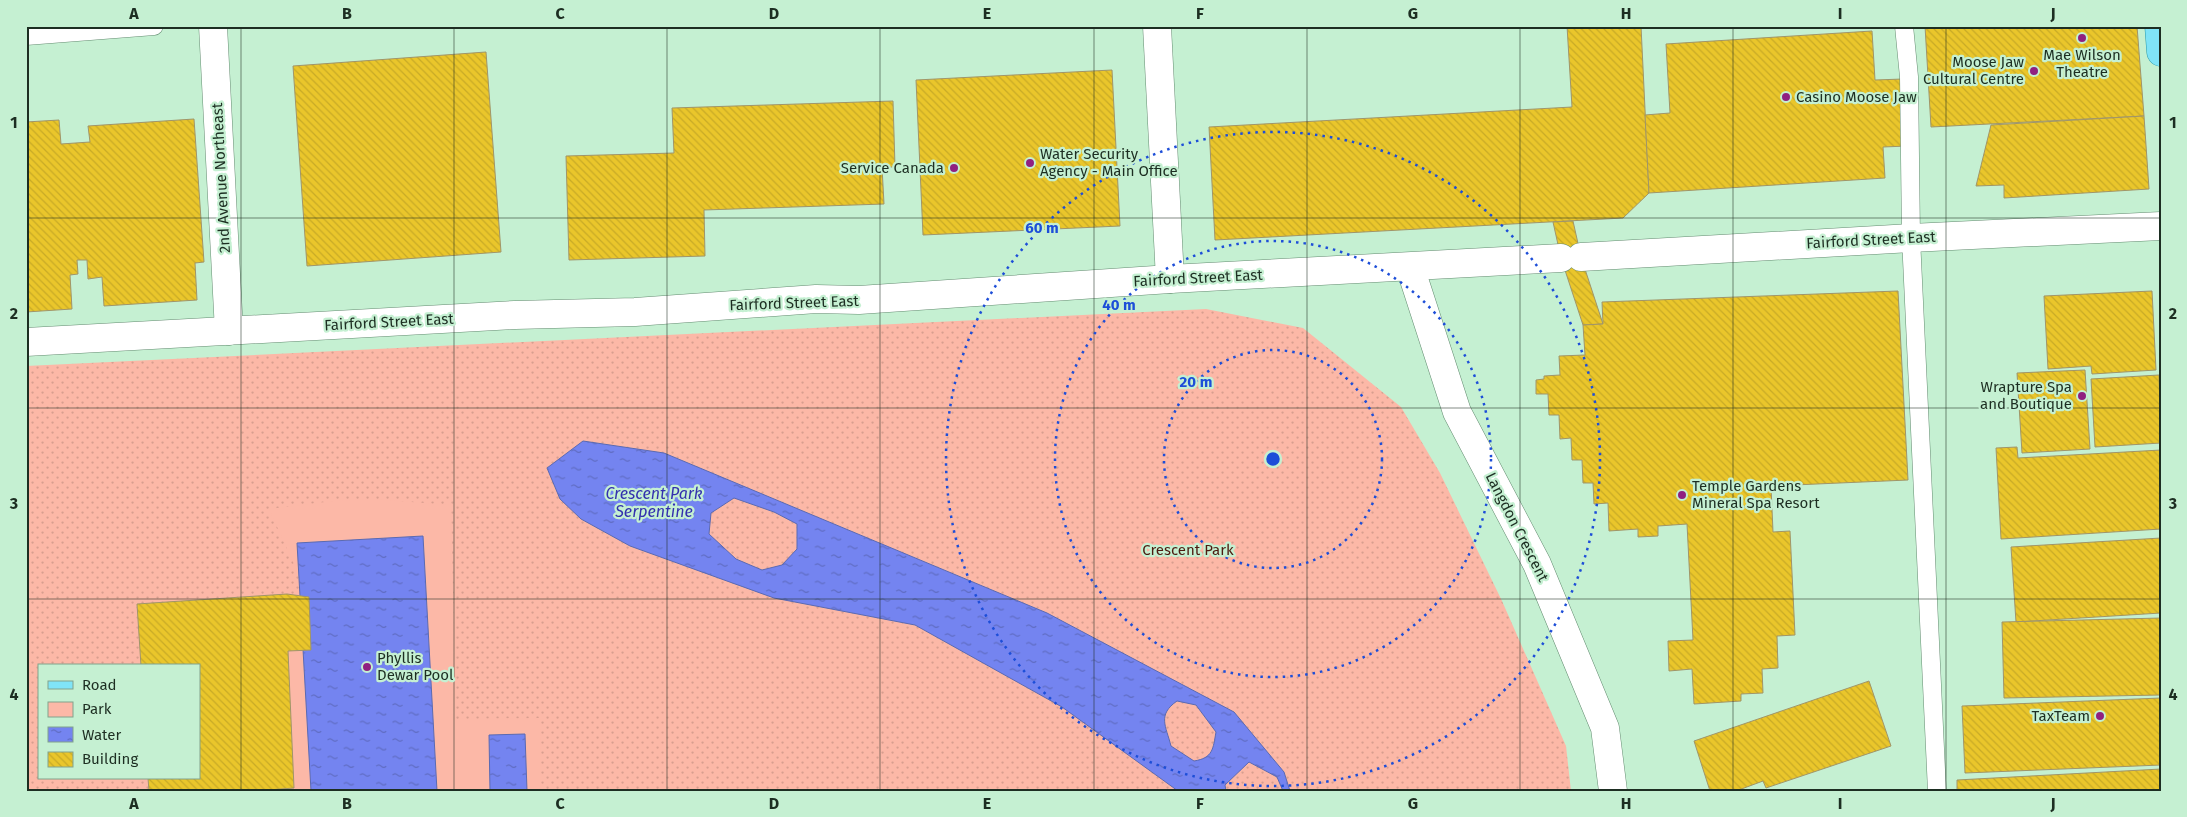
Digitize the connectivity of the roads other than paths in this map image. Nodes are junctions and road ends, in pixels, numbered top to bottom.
1 (154, 26) edge
2 (213, 26) edge
3 (1157, 26) edge
4 (1904, 26) edge
5 (2159, 26) edge
6 (26, 36) edge
7 (2161, 52) edge
8 (2161, 226) edge
9 (1911, 238) junction
10 (1410, 267) junction
11 (1170, 280) junction
12 (229, 331) junction
13 (26, 342) edge
14 (1613, 791) edge
15 (1937, 791) edge

1 - 6 lane
2 - 12 street, 2nd Avenue Northeast
3 - 11 street
4 - 9 lane
5 - 7 main road
8 - 9 street, Fairford Street East
9 - 10 street, Fairford Street East
9 - 15 lane
10 - 11 street, Fairford Street East
10 - 14 street, Langdon Crescent
11 - 12 street, Fairford Street East
12 - 13 street, Fairford Street East

